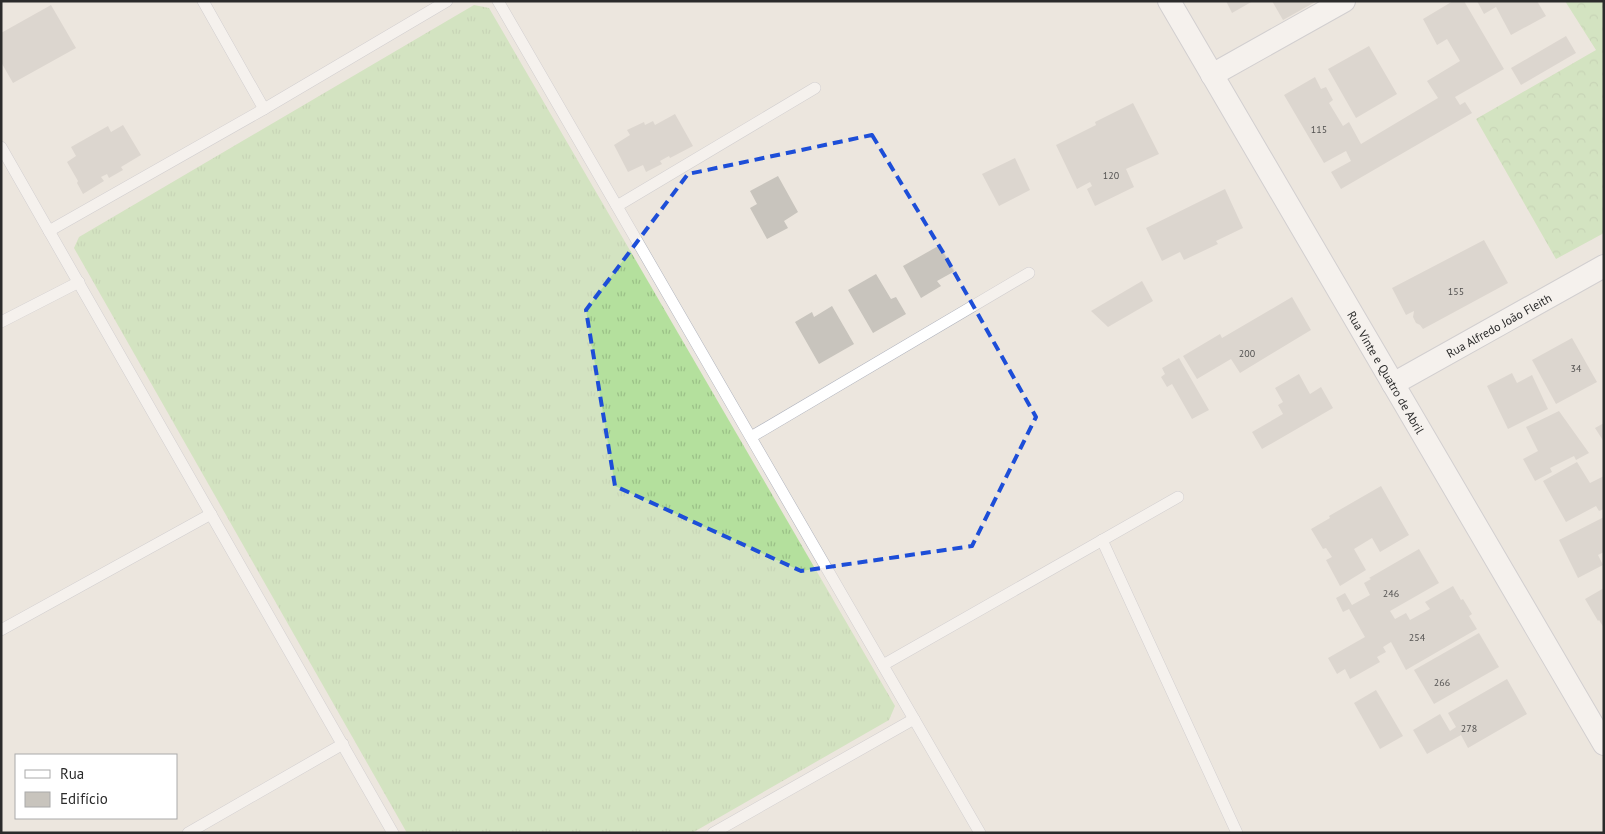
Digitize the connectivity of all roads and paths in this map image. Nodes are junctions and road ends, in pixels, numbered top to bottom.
1 (204, 1) edge
2 (447, 1) edge
3 (498, 1) edge
4 (1169, 1) edge
5 (1344, 1) edge
6 (1212, 75) junction
7 (815, 88) dead end
8 (264, 109) junction
9 (1, 147) edge
10 (617, 206) junction
11 (49, 231) junction
12 (1604, 266) edge
13 (1028, 272) dead end
14 (79, 282) junction
15 (1, 322) edge
16 (1393, 384) junction
17 (751, 438) junction
18 (1178, 497) dead end
19 (212, 514) junction
20 (1102, 540) junction
21 (1, 630) edge
22 (883, 665) junction
23 (914, 719) junction
24 (343, 744) junction
25 (1604, 744) edge
26 (188, 833) edge
27 (393, 833) edge
28 (713, 833) edge
29 (980, 833) edge
30 (1237, 833) edge

1 - 8 lane
2 - 8 lane
3 - 10 lane
4 - 6 street, Rua Vinte e Quatro de Abril
5 - 6 street
6 - 16 street, Rua Vinte e Quatro de Abril
7 - 10 lane
8 - 11 lane
9 - 11 lane
10 - 17 lane
11 - 14 lane
12 - 16 street, Rua Alfredo João Fleith
13 - 17 lane
14 - 15 lane
14 - 19 lane
16 - 25 street, Rua Vinte e Quatro de Abril
17 - 22 lane
18 - 20 lane
19 - 21 lane
19 - 24 lane
20 - 22 lane
20 - 30 lane
22 - 23 lane
23 - 28 lane
23 - 29 lane
24 - 26 lane
24 - 27 lane

